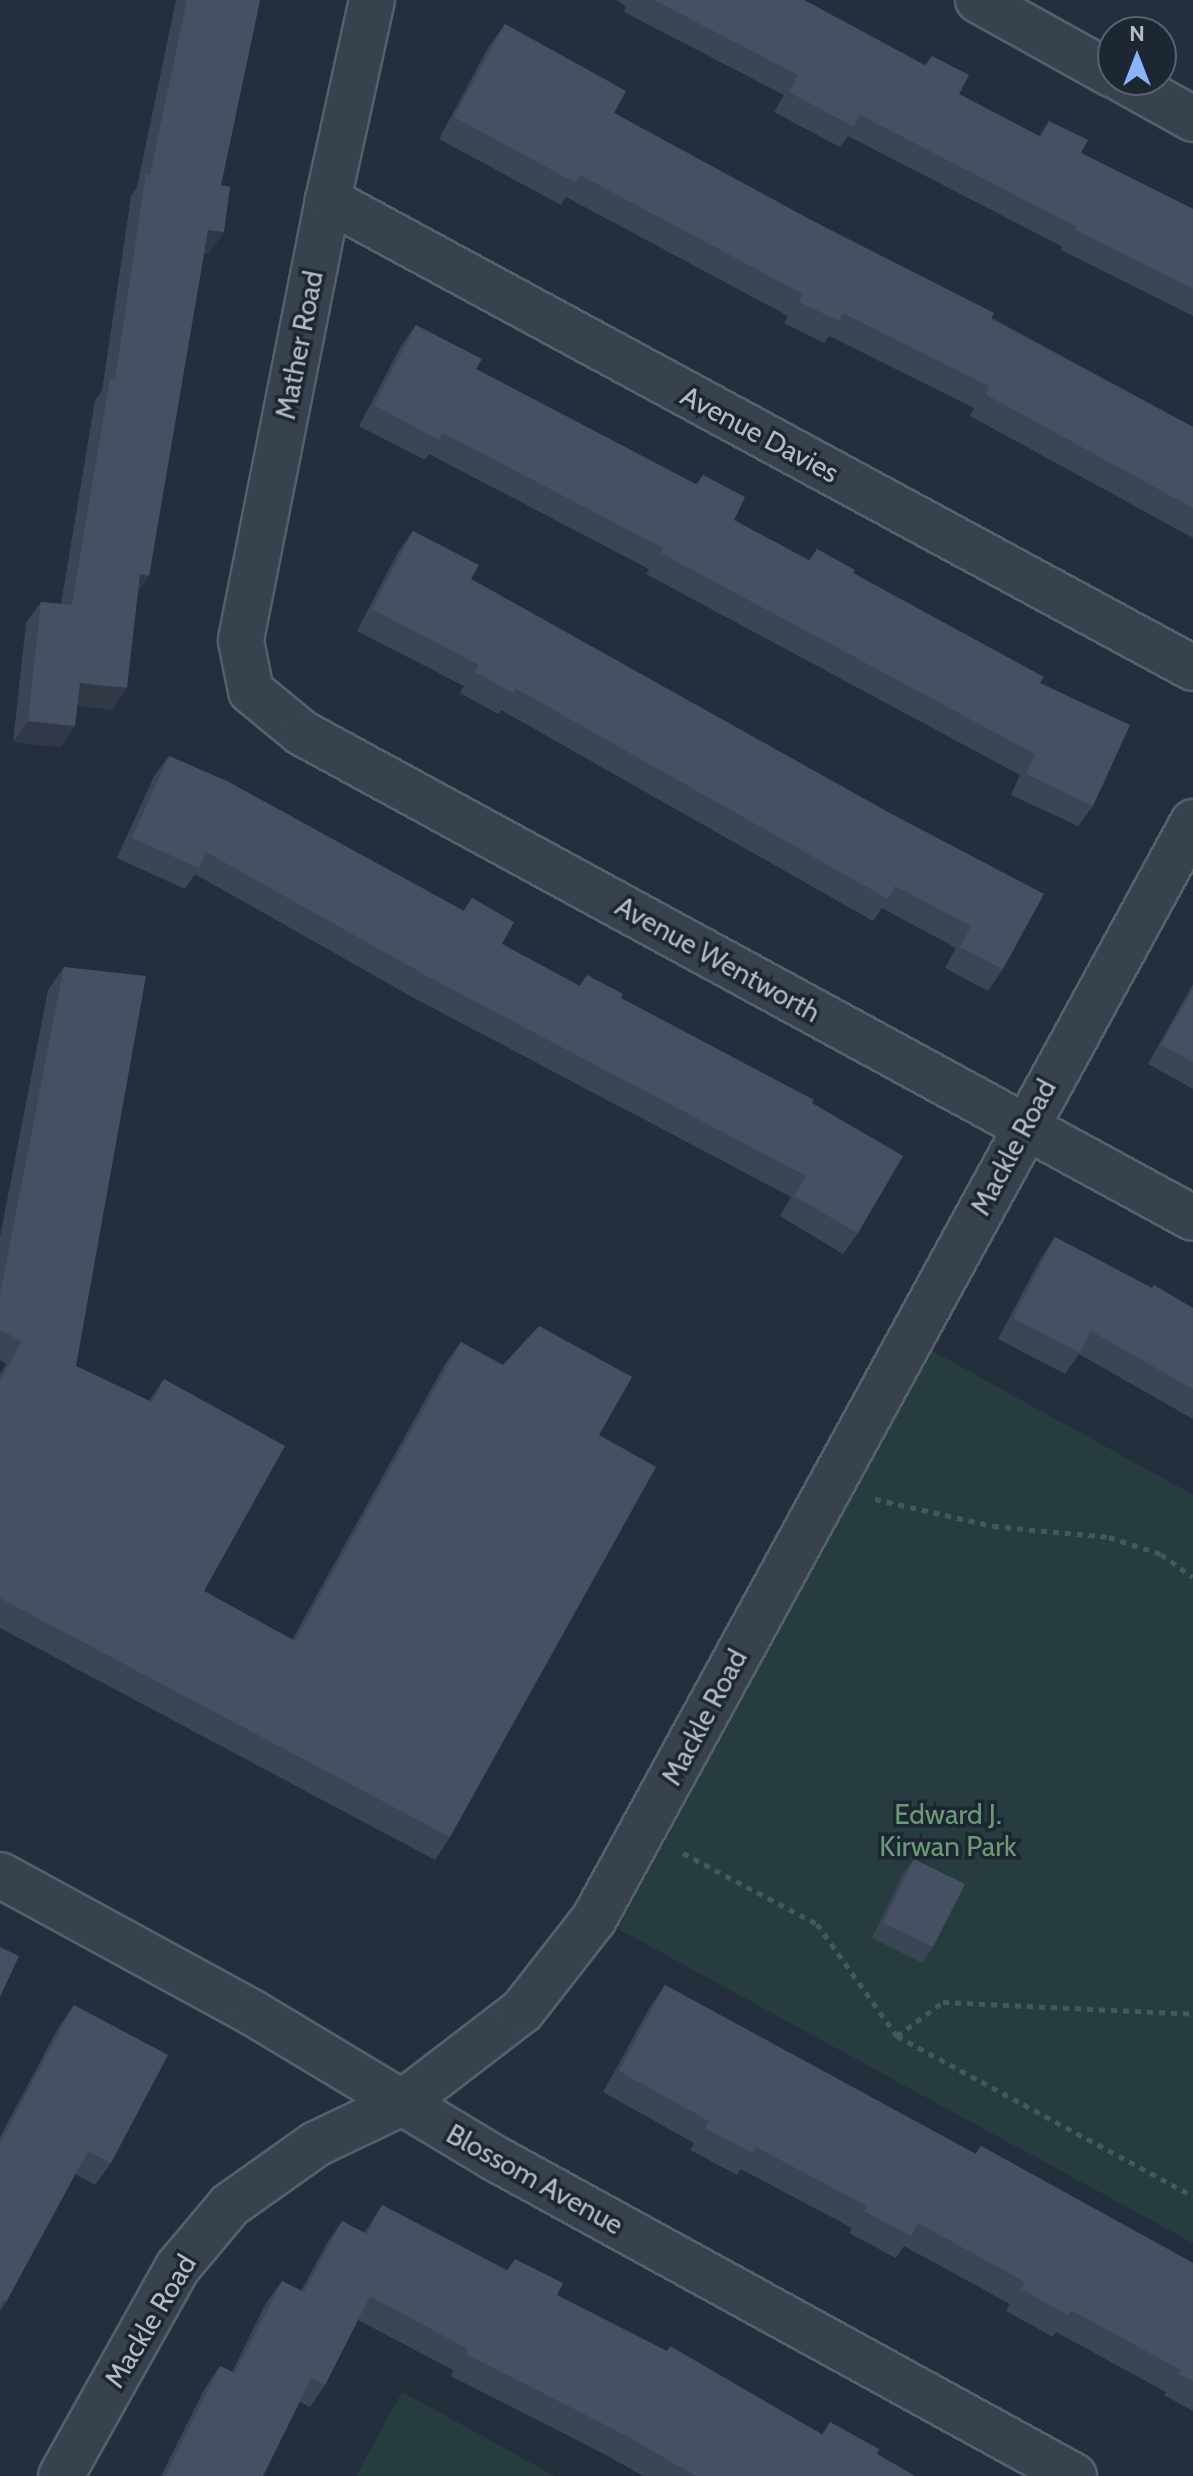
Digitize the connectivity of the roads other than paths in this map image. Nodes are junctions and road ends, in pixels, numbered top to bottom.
1 (372, 0) edge
2 (978, 0) edge
3 (1097, 66) edge
4 (1152, 96) edge
5 (1193, 119) edge
6 (328, 200) junction
7 (1193, 668) edge
8 (251, 691) joint
9 (1193, 822) edge
10 (1025, 1126) junction
11 (1193, 1218) edge
12 (0, 1875) edge
13 (402, 2103) junction
14 (61, 2476) edge
15 (1074, 2476) edge

1 - 6 street, Mather Road
2 - 3 street
4 - 5 street
6 - 7 street, Avenue Davies
6 - 8 street, Mather Road
8 - 10 street, Avenue Wentworth
9 - 10 street, Mackle Road
10 - 11 street, Avenue Wentworth
10 - 13 street, Mackle Road
12 - 13 street, Blossom Avenue
13 - 14 street, Mackle Road
13 - 15 street, Blossom Avenue

